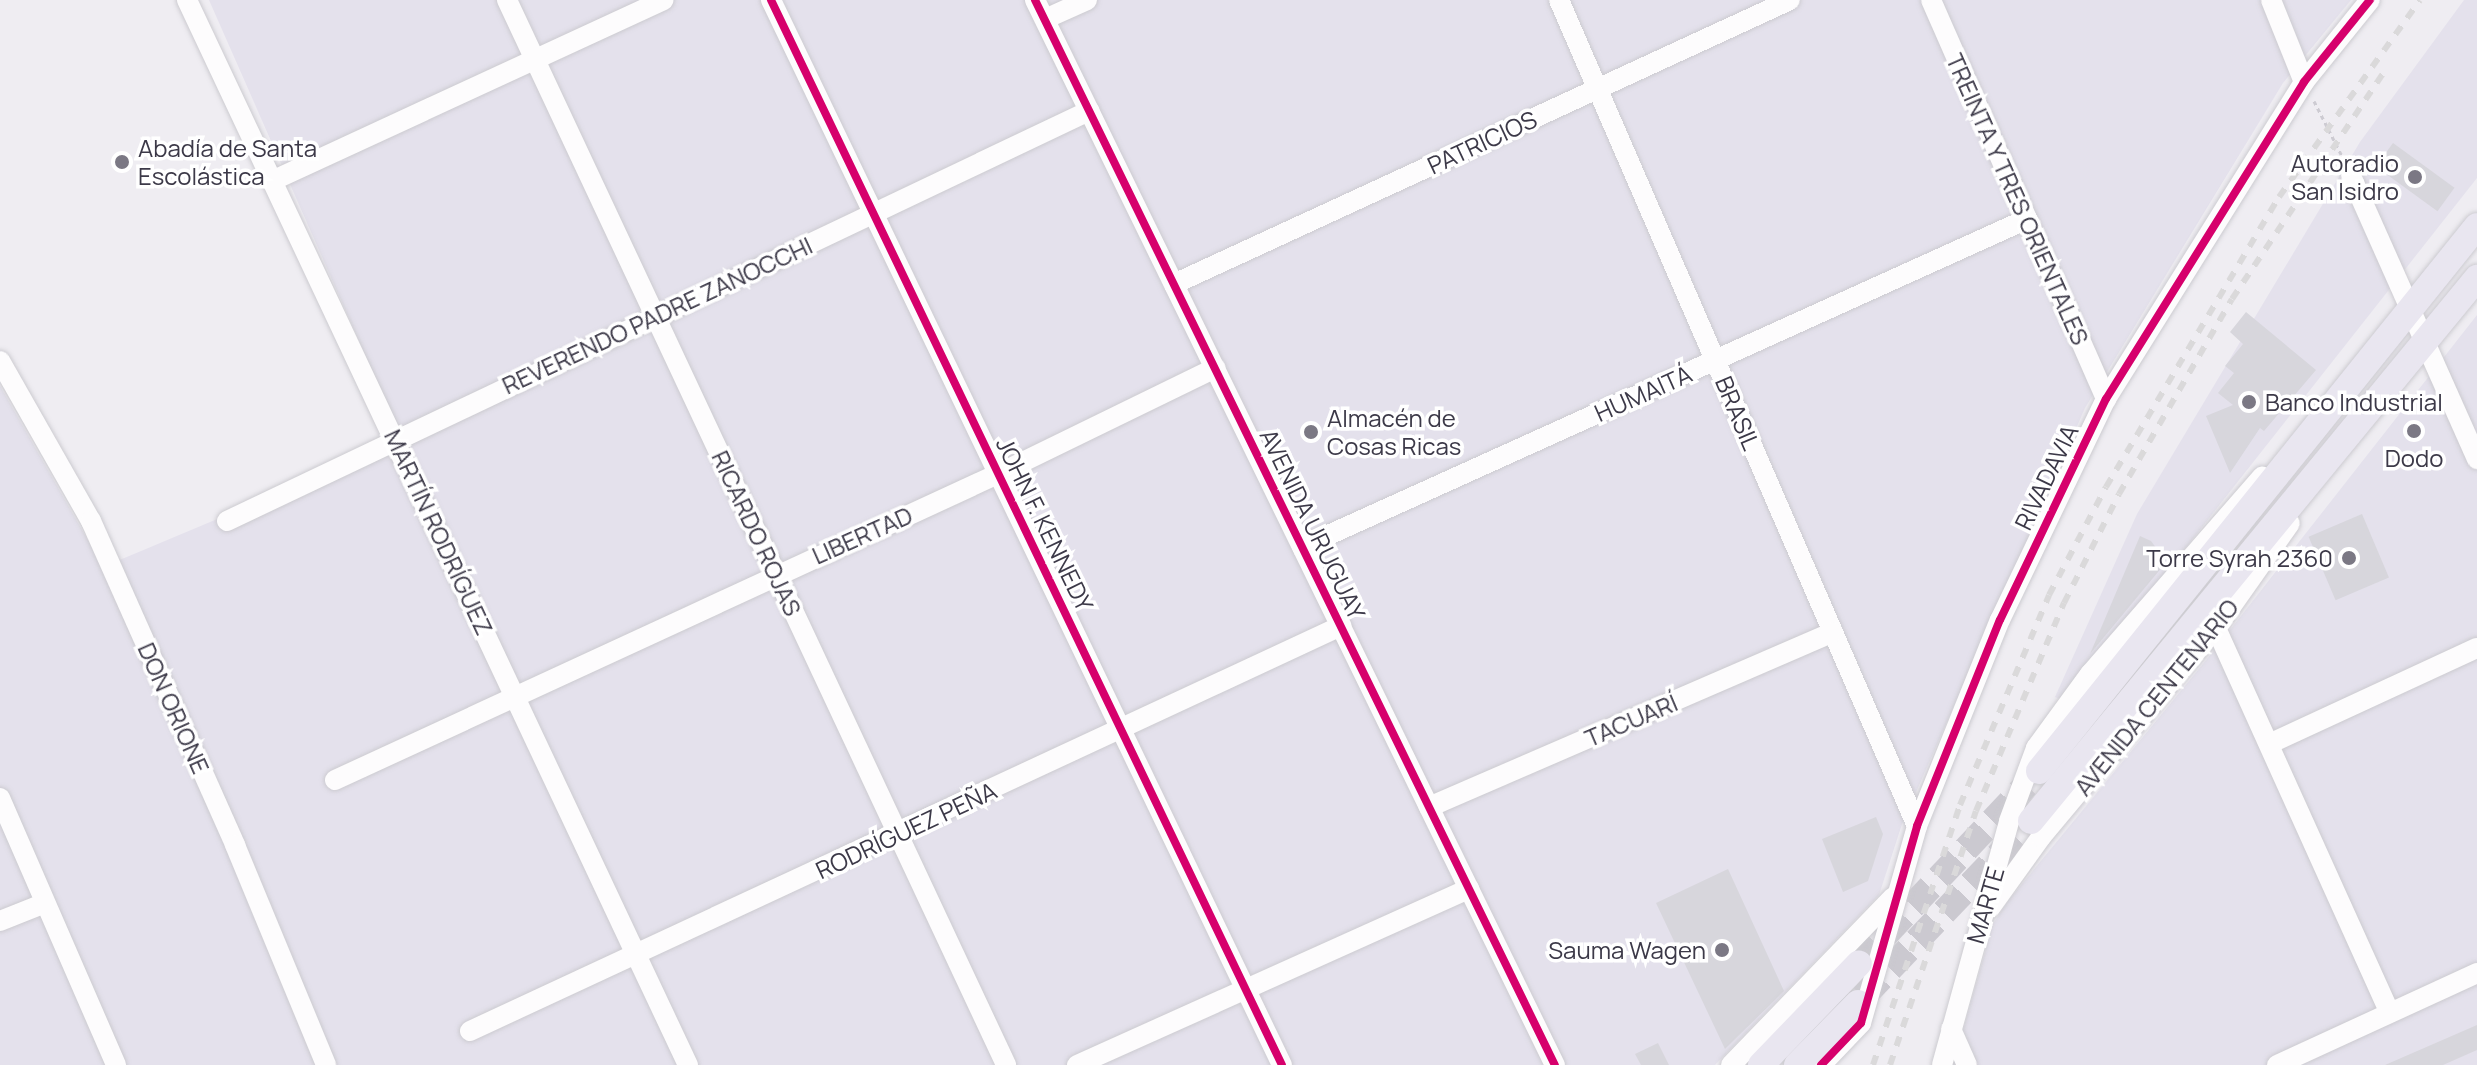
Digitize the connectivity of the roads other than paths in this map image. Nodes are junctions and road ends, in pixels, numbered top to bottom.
1 (187, 0) edge
2 (507, 0) edge
3 (663, 0) edge
4 (771, 0) edge
5 (1035, 0) edge
6 (1087, 0) edge
7 (1559, 0) edge
8 (1790, 0) edge
9 (1931, 0) edge
10 (2271, 0) edge
11 (2370, 0) edge
12 (1045, 19) junction
13 (535, 59) junction
14 (2304, 82) junction
15 (1598, 89) junction
16 (1089, 111) junction
17 (2351, 176) road end
18 (274, 180) junction
19 (874, 214) junction
20 (2027, 219) junction
21 (2477, 226) edge
22 (2477, 278) edge
23 (1174, 284) junction
24 (2412, 310) junction
25 (654, 316) junction
26 (2426, 344) junction
27 (1716, 360) junction
28 (0, 361) edge
29 (1215, 368) junction
30 (2106, 399) junction
31 (2352, 435) junction
32 (394, 438) junction
33 (2477, 459) edge
34 (998, 474) junction
35 (227, 521) dead end
36 (1302, 547) junction
37 (776, 573) junction
38 (1341, 626) junction
39 (2216, 628) junction
40 (1833, 632) junction
41 (2477, 648) edge
42 (517, 697) junction
43 (1121, 727) junction
44 (2269, 744) junction
45 (2038, 760) joint
46 (335, 780) dead end
47 (0, 798) edge
48 (1429, 807) junction
49 (1917, 826) junction
50 (2027, 826) junction
51 (898, 835) junction
52 (1469, 889) junction
53 (1895, 894) junction
54 (45, 903) junction
55 (0, 921) edge
56 (1979, 924) junction
57 (638, 957) junction
58 (1859, 963) tunnel mouth
59 (2477, 973) edge
60 (1246, 990) junction
61 (1860, 1013) junction
62 (2390, 1013) junction
63 (1951, 1029) junction
64 (470, 1031) dead end
65 (2310, 1058) edge
66 (116, 1065) edge
67 (326, 1065) edge
68 (688, 1065) edge
69 (1006, 1065) edge
70 (1077, 1065) edge
71 (1282, 1065) edge
72 (1555, 1065) edge
73 (1731, 1065) edge
74 (1761, 1065) edge
75 (1797, 1065) edge
76 (1821, 1065) edge
77 (1942, 1065) edge
78 (1967, 1065) edge
79 (2277, 1065) edge

1 - 18 street, MARTÍN RODRÍGUEZ
2 - 13 street, RICARDO ROJAS
3 - 13 street
4 - 19 street, JOHN F. KENNEDY
5 - 12 street, AVENIDA URUGUAY
6 - 12 street
7 - 15 street, BRASIL
8 - 15 street, PATRICIOS
9 - 20 street, TREINTA Y TRES ORIENTALES
10 - 14 street
11 - 14 street, RIVADAVIA
12 - 16 street, AVENIDA URUGUAY
13 - 18 street
13 - 25 street, RICARDO ROJAS
14 - 30 street, RIVADAVIA
15 - 23 street, PATRICIOS
15 - 27 street, BRASIL
16 - 19 street, REVERENDO PADRE ZANOCCHI
16 - 23 street, AVENIDA URUGUAY
17 - 24 street
18 - 32 street, MARTÍN RODRÍGUEZ
19 - 25 street, REVERENDO PADRE ZANOCCHI
19 - 34 street, JOHN F. KENNEDY
20 - 27 street, HUMAITÁ
20 - 30 street, TREINTA Y TRES ORIENTALES
21 - 24 main road
22 - 26 main road, AVENIDA CENTENARIO
23 - 29 street, AVENIDA URUGUAY
24 - 26 street
24 - 45 main road
25 - 32 street, REVERENDO PADRE ZANOCCHI
25 - 37 street, RICARDO ROJAS
26 - 31 main road, AVENIDA CENTENARIO
26 - 33 street
27 - 36 street, HUMAITÁ
27 - 40 street, BRASIL
28 - 67 street, DON ORIONE
29 - 34 street, LIBERTAD
29 - 36 street, AVENIDA URUGUAY
30 - 49 street, RIVADAVIA
31 - 39 street, AVENIDA CENTENARIO
31 - 50 main road
32 - 35 street, REVERENDO PADRE ZANOCCHI
32 - 42 street, MARTÍN RODRÍGUEZ
34 - 37 street, LIBERTAD
34 - 43 street, JOHN F. KENNEDY
36 - 38 street, AVENIDA URUGUAY
37 - 42 street, LIBERTAD
37 - 51 street, RICARDO ROJAS
38 - 43 street, RODRÍGUEZ PEÑA
38 - 48 street, AVENIDA URUGUAY
39 - 44 street
39 - 50 street, AVENIDA CENTENARIO
40 - 48 street, TACUARÍ
40 - 49 street, BRASIL
41 - 44 street
42 - 46 street, LIBERTAD
42 - 57 street, MARTÍN RODRÍGUEZ
43 - 51 street, RODRÍGUEZ PEÑA
43 - 60 street, JOHN F. KENNEDY
44 - 62 street
45 - 50 street, MARTE
47 - 54 street
48 - 52 street, AVENIDA URUGUAY
49 - 53 street, RIVADAVIA
50 - 56 street, AVENIDA CENTENARIO
50 - 56 street, MARTE
51 - 57 street, RODRÍGUEZ PEÑA
51 - 69 street, RICARDO ROJAS
52 - 60 street
52 - 72 street, AVENIDA URUGUAY
53 - 61 street, RIVADAVIA
53 - 73 street
54 - 55 street
54 - 66 street
56 - 63 street, MARTE
57 - 64 street, RODRÍGUEZ PEÑA
57 - 68 street, MARTÍN RODRÍGUEZ
58 - 74 main road
59 - 62 street
60 - 70 street
60 - 71 street, JOHN F. KENNEDY
61 - 75 main road
61 - 76 street
62 - 65 street
63 - 77 street, MARTE
63 - 78 street
65 - 79 street

